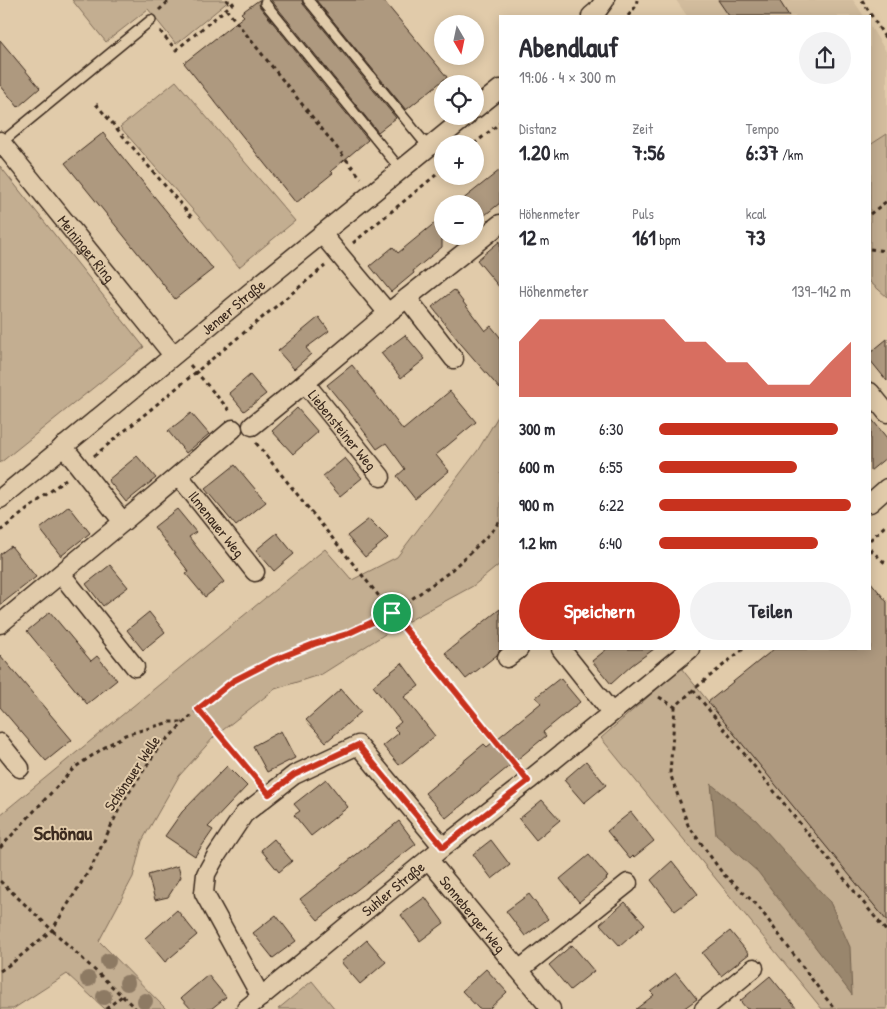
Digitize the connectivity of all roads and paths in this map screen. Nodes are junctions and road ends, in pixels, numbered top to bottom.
1 (226, 0) edge
2 (237, 0) edge
3 (308, 0) edge
4 (605, 0) edge
5 (637, 0) edge
6 (862, 0) edge
7 (265, 3) dead end
8 (231, 4) junction
9 (226, 9) junction
10 (592, 15) edge
11 (629, 15) edge
12 (151, 20) joint
13 (887, 41) edge
14 (499, 90) edge
15 (484, 102) edge
16 (96, 104) dead end
17 (499, 124) edge
18 (456, 125) edge
19 (484, 136) edge
20 (1, 142) edge
21 (429, 148) junction
22 (401, 170) junction
23 (434, 177) edge
24 (373, 192) junction
25 (887, 201) edge
26 (871, 213) edge
27 (194, 220) dead end
28 (499, 225) edge
29 (322, 234) junction
30 (871, 249) edge
31 (887, 251) edge
32 (339, 255) junction
33 (407, 298) junction
34 (388, 314) junction
35 (176, 353) junction
36 (454, 359) dead end
37 (196, 371) junction
38 (305, 383) junction
39 (871, 393) edge
40 (887, 413) edge
41 (234, 423) joint
42 (252, 432) joint
43 (63, 446) junction
44 (80, 468) junction
45 (179, 476) junction
46 (380, 477) dead end
47 (887, 488) edge
48 (0, 498) edge
49 (871, 502) edge
50 (123, 522) junction
51 (499, 522) edge
52 (887, 524) edge
53 (0, 531) edge
54 (871, 539) edge
55 (871, 550) edge
56 (887, 565) edge
57 (255, 572) dead end
58 (60, 574) junction
59 (392, 613) junction
60 (0, 624) edge
61 (561, 650) edge
62 (689, 650) edge
63 (743, 650) edge
64 (135, 666) dead end
65 (693, 690) junction
66 (198, 709) junction
67 (611, 712) junction
68 (184, 722) junction
69 (0, 743) edge
70 (20, 768) dead end
71 (528, 781) junction
72 (269, 794) junction
73 (443, 847) junction
74 (0, 848) edge
75 (428, 859) junction
76 (0, 881) edge
77 (628, 883) dead end
78 (52, 930) junction
79 (887, 932) edge
80 (754, 968) dead end
81 (519, 970) junction
82 (0, 971) edge
83 (122, 996) junction
84 (261, 997) junction
85 (106, 1009) edge
86 (136, 1009) edge
87 (246, 1009) edge
88 (551, 1009) edge
89 (704, 1009) edge
90 (835, 1009) edge

1 - 8 path
2 - 8 path
3 - 21 lane
4 - 10 street
5 - 11 path
6 - 13 path
7 - 22 lane
8 - 9 path
9 - 12 path
9 - 24 path
12 - 20 lane
14 - 15 street
16 - 27 path
17 - 19 path
18 - 21 street, Jenaer Straße
20 - 35 street, Meininger Ring
21 - 22 street, Jenaer Straße
22 - 24 street, Jenaer Straße
23 - 32 path
24 - 29 street, Jenaer Straße
25 - 26 path
28 - 33 street, Liebensteiner Weg
29 - 32 street
29 - 35 street, Jenaer Straße
30 - 31 path
32 - 34 street
32 - 37 path
33 - 34 street, Liebensteiner Weg
33 - 36 street
34 - 38 street, Liebensteiner Weg
35 - 37 path
35 - 43 street, Jenaer Straße
37 - 41 path
37 - 44 path
38 - 42 street, Liebensteiner Weg
38 - 46 street, Liebensteiner Weg
39 - 40 street
41 - 45 street, Ilmenauer Weg
42 - 59 path
43 - 44 street
43 - 48 street, Jenaer Straße
44 - 50 street
44 - 53 path
45 - 50 street, Ilmenauer Weg
45 - 57 street, Ilmenauer Weg
47 - 49 street
50 - 58 street, Ilmenauer Weg
51 - 59 path, Schönauer Welle
52 - 54 path
55 - 56 path
58 - 60 street, Ilmenauer Weg
58 - 64 street
59 - 66 path, Schönauer Welle
59 - 71 path
61 - 67 street
62 - 67 street, Suhler Straße
63 - 65 path
65 - 79 path
65 - 90 path
66 - 68 path, Schönauer Welle
66 - 72 path
67 - 71 street, Suhler Straße
68 - 74 path
68 - 78 path, Schönauer Welle
69 - 70 street
71 - 73 street, Suhler Straße
72 - 73 street
72 - 84 street
73 - 75 street, Suhler Straße
75 - 81 street, Sonneberger Weg
75 - 84 street, Suhler Straße
76 - 78 path
77 - 81 street
78 - 82 path, Schönauer Welle
78 - 83 path
80 - 89 street
81 - 88 street, Sonneberger Weg
83 - 85 path
83 - 86 path
84 - 87 street, Suhler Straße

